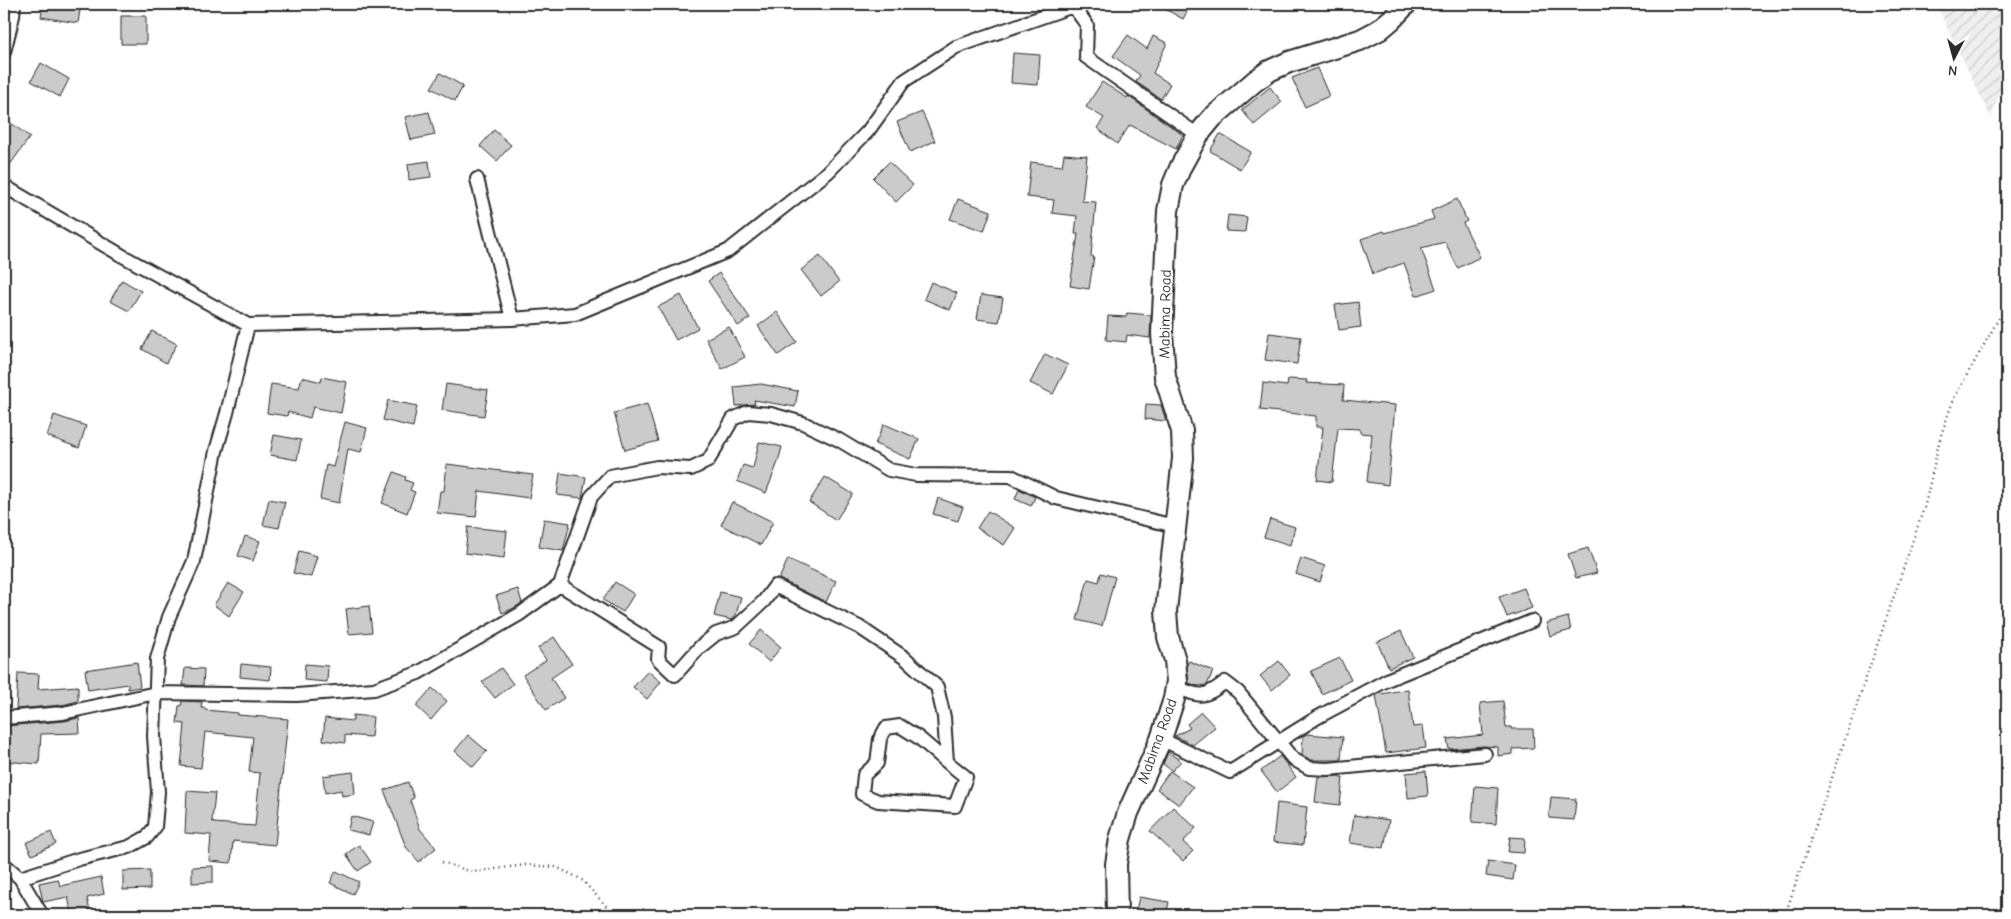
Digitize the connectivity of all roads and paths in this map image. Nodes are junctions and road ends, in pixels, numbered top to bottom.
1 (14, 4) edge
2 (1406, 4) edge
3 (4, 52) edge
4 (1198, 135) junction
5 (477, 179) dead end
6 (4, 186) edge
7 (2007, 304) edge
8 (512, 319) junction
9 (248, 326) junction
10 (1175, 526) junction
11 (560, 585) junction
12 (1532, 621) dead end
13 (1176, 687) junction
14 (156, 693) junction
15 (4, 718) edge
16 (1161, 739) junction
17 (1279, 742) junction
18 (1485, 754) dead end
19 (946, 762) junction
20 (442, 862) dead end
21 (4, 864) edge
22 (20, 878) junction
23 (42, 915) edge
24 (626, 915) edge
25 (648, 915) edge
26 (688, 915) edge
27 (1117, 915) edge
28 (1785, 915) edge

1 - 3 street
2 - 4 main road, Mabima Road
4 - 8 street
4 - 10 main road, Mabima Road
5 - 8 street
6 - 9 street
7 - 28 path
8 - 9 street
9 - 14 street
10 - 11 street
10 - 13 main road, Mabima Road
11 - 14 street
11 - 19 street
12 - 17 street
13 - 16 main road, Mabima Road
13 - 17 street
14 - 15 street
14 - 22 street
16 - 17 street
16 - 27 main road, Mabima Road
17 - 18 street
19 - 19 street
20 - 24 path
21 - 22 street
22 - 23 street
25 - 26 path

